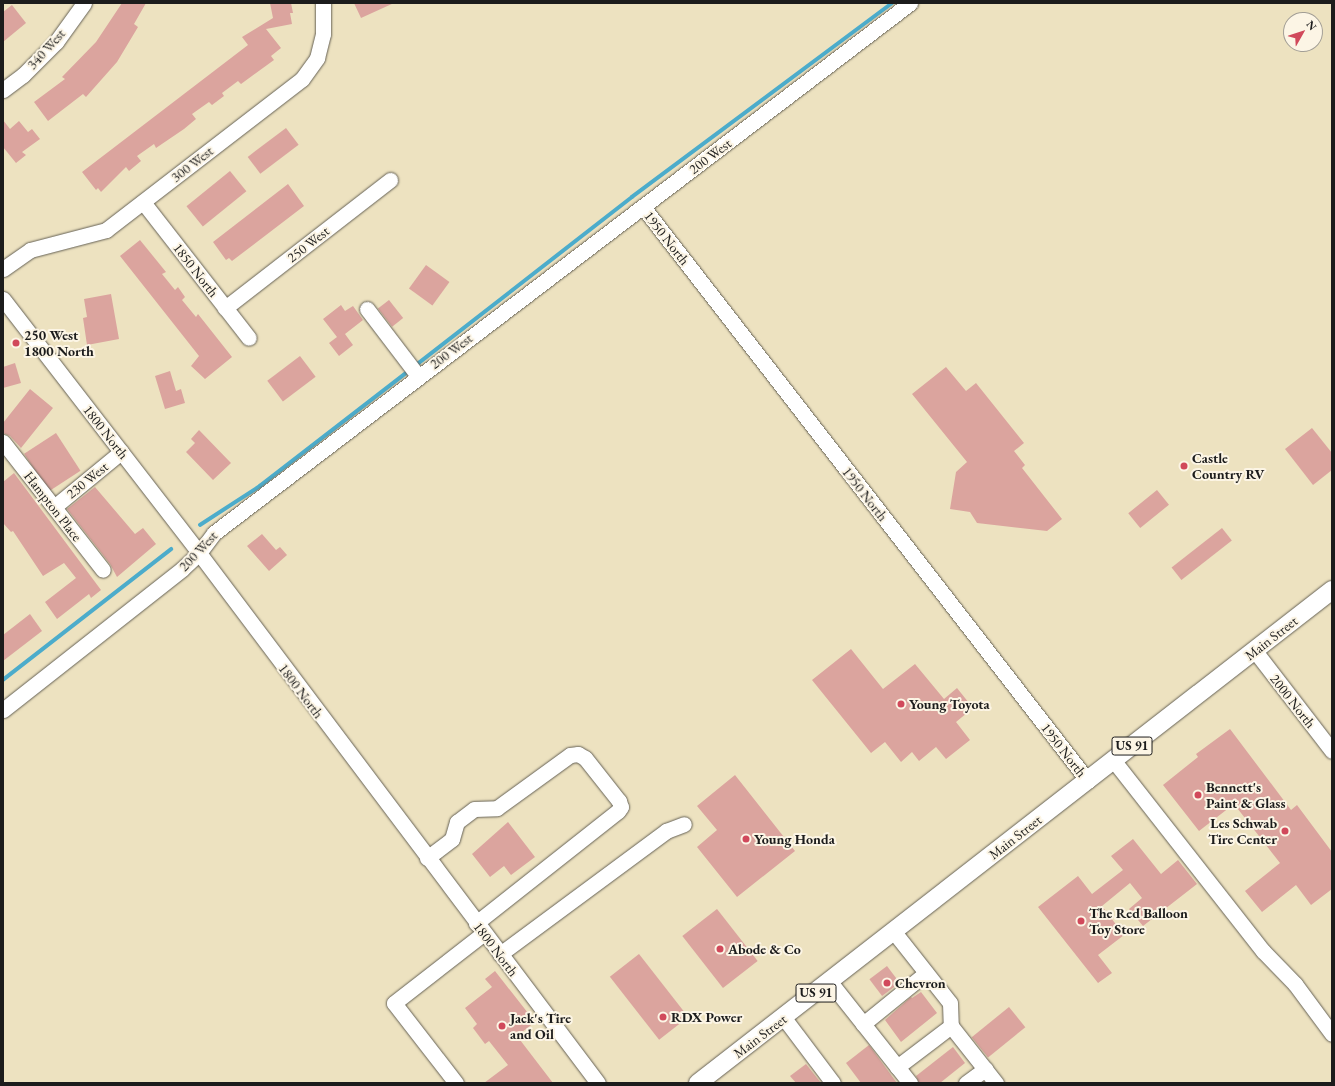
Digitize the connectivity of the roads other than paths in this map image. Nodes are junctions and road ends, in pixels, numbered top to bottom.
1 (84, 3) edge
2 (322, 3) edge
3 (910, 3) edge
4 (3, 90) edge
5 (390, 180) dead end
6 (143, 202) junction
7 (643, 207) junction
8 (3, 269) edge
9 (3, 299) edge
10 (225, 308) junction
11 (367, 309) dead end
12 (249, 338) dead end
13 (413, 370) junction
14 (3, 442) edge
15 (121, 452) junction
16 (54, 507) junction
17 (199, 553) junction
18 (103, 570) dead end
19 (1332, 590) edge
20 (1255, 651) junction
21 (3, 710) edge
22 (1332, 752) edge
23 (1114, 761) junction
24 (1088, 781) junction
25 (684, 824) dead end
26 (427, 858) junction
27 (480, 928) junction
28 (894, 932) junction
29 (500, 954) junction
30 (926, 973) junction
31 (830, 982) junction
32 (784, 1018) junction
33 (863, 1024) junction
34 (951, 1026) junction
35 (1332, 1034) edge
36 (897, 1067) junction
37 (989, 1077) edge
38 (456, 1083) edge
39 (598, 1083) edge
40 (698, 1083) edge
41 (833, 1083) edge
42 (910, 1083) edge
43 (966, 1083) edge

1 - 4 street, 340 West
2 - 6 street, 300 West
3 - 7 street, 200 West
5 - 10 street, 250 West
6 - 8 street, 300 West
6 - 10 street, 1850 North
7 - 13 street, 200 West
7 - 24 street, 1950 North
9 - 15 street, 1800 North
10 - 12 street, 1850 North
11 - 13 street
13 - 17 street, 200 West
14 - 16 street, Hampton Place
15 - 16 street, 230 West
15 - 17 street, 1800 North
16 - 18 street, Hampton Place
17 - 21 street, 200 West
17 - 26 street, 1800 North
19 - 20 main road, Main Street / US 91
20 - 22 street, 2000 North
20 - 23 main road, Main Street / US 91
23 - 24 main road, Main Street / US 91
23 - 35 street
24 - 28 main road, Main Street / US 91
25 - 29 street
26 - 27 street, 1800 North
26 - 27 street
27 - 29 street, 1800 North
27 - 38 street
28 - 30 street
28 - 31 main road, Main Street / US 91
29 - 39 street, 1800 North
30 - 33 street
30 - 34 street
31 - 32 main road, Main Street / US 91
31 - 33 street
32 - 40 main road, Main Street / US 91
32 - 41 street
33 - 36 street
34 - 36 street
34 - 37 street
36 - 42 street
37 - 43 street

